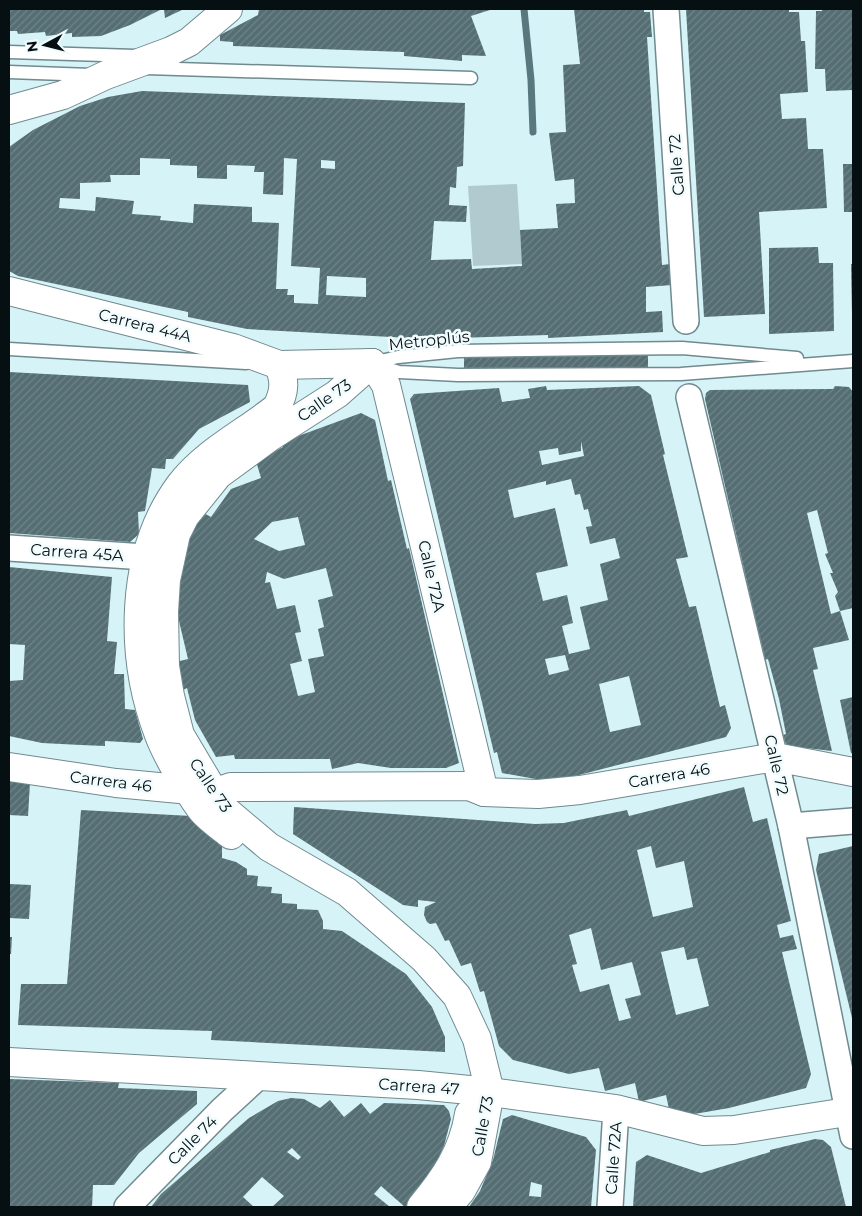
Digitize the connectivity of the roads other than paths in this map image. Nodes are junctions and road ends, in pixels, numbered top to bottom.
1 (228, 9) edge
2 (666, 9) edge
3 (9, 52) edge
4 (158, 57) junction
5 (9, 72) edge
6 (116, 72) junction
7 (471, 78) dead end
8 (9, 98) edge
9 (9, 110) edge
10 (9, 290) edge
11 (686, 321) dead end
12 (9, 349) edge
13 (834, 361) junction
14 (853, 361) edge
15 (372, 364) junction
16 (279, 365) junction
17 (689, 397) dead end
18 (264, 429) junction
19 (9, 548) edge
20 (145, 557) junction
21 (154, 668) junction
22 (775, 757) junction
23 (9, 767) edge
24 (853, 772) edge
25 (202, 791) junction
26 (484, 792) junction
27 (853, 820) edge
28 (791, 826) junction
29 (9, 1062) edge
30 (259, 1076) junction
31 (481, 1091) junction
32 (616, 1109) junction
33 (851, 1120) edge
34 (127, 1207) edge
35 (421, 1207) edge
36 (447, 1207) edge
37 (610, 1207) edge

1 - 4 street
2 - 11 street, Calle 72
3 - 4 lane
4 - 6 street
5 - 6 lane
6 - 7 lane
6 - 8 street
6 - 9 street
10 - 16 street, Carrera 44A
12 - 16 lane
13 - 14 lane, Metroplús
13 - 15 lane, Metroplús
13 - 15 lane, Metroplús
15 - 16 street
15 - 18 street, Calle 73
15 - 26 street, Calle 72A
16 - 18 street, Calle 73
17 - 22 street, Calle 72
18 - 20 street, Calle 73
18 - 21 street, Calle 73
19 - 20 street, Carrera 45A
20 - 21 street, Calle 73
21 - 25 street, Calle 73
22 - 24 street, Carrera 46
22 - 26 street, Carrera 46
22 - 28 street, Calle 72
23 - 25 street, Carrera 46
25 - 26 street, Carrera 46
25 - 31 street, Calle 73
27 - 28 street
28 - 33 street, Calle 72
29 - 30 street, Carrera 47
30 - 31 street, Carrera 47
30 - 34 street, Calle 74
31 - 32 street, Carrera 47
31 - 35 street, Calle 73
31 - 36 street, Calle 73
32 - 33 street, Carrera 47
32 - 37 street, Calle 72A

